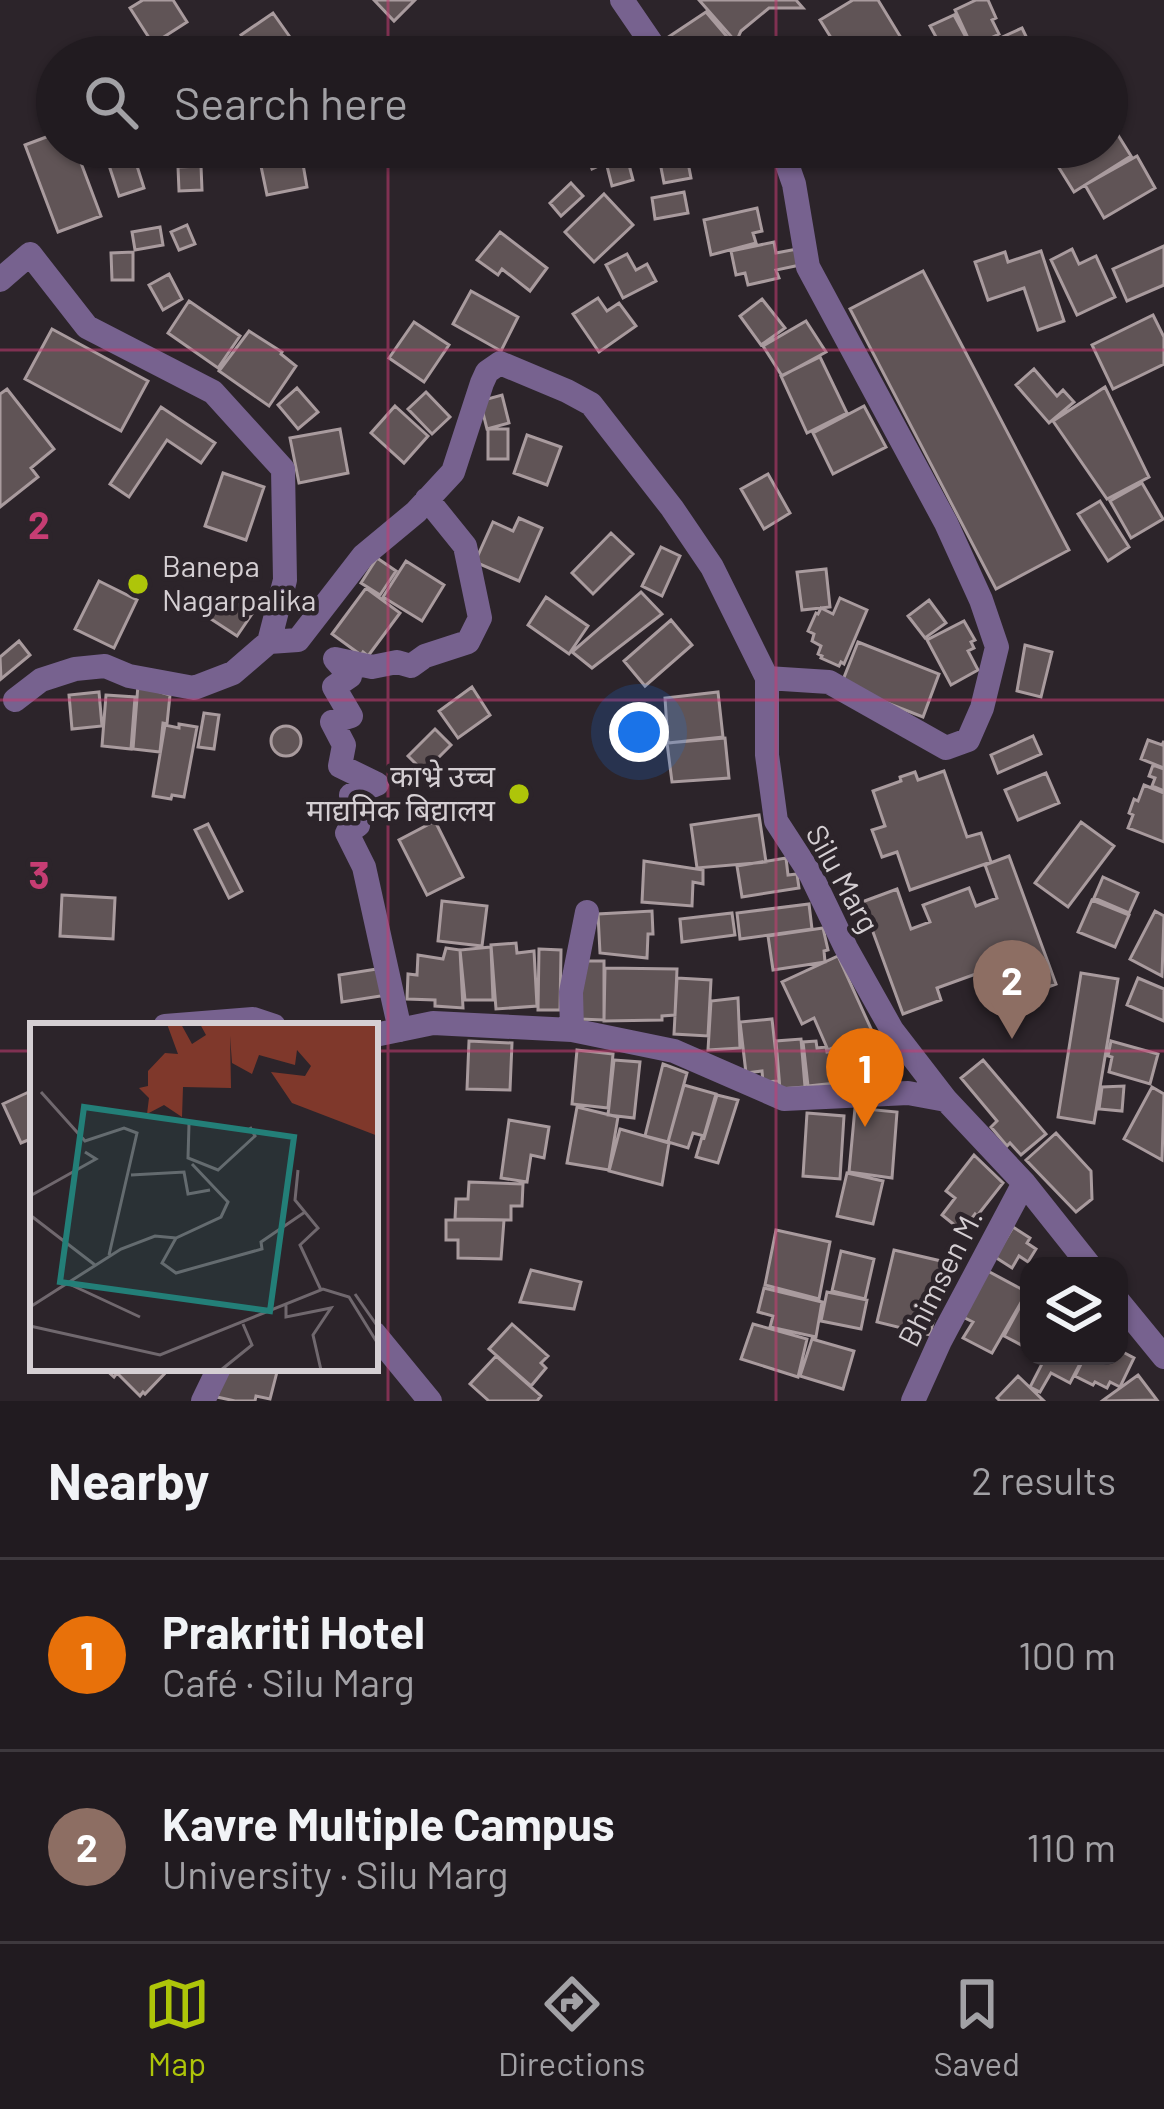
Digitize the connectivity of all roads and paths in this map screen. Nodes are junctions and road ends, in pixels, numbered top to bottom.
1 (622, 0) edge
2 (647, 36) edge
3 (788, 168) edge
4 (0, 280) edge
5 (427, 499) junction
6 (269, 642) junction
7 (767, 679) junction
8 (15, 700) dead end
9 (586, 912) dead end
10 (203, 1023) edge
11 (265, 1023) edge
12 (572, 1030) junction
13 (387, 1033) edge
14 (946, 1100) junction
15 (1024, 1183) junction
16 (1083, 1257) edge
17 (1128, 1312) edge
18 (378, 1338) edge
19 (1164, 1354) edge
20 (218, 1371) edge
21 (203, 1401) edge
22 (430, 1401) edge
23 (913, 1401) edge

1 - 2 street
3 - 7 street
4 - 6 street
5 - 6 street
5 - 7 street, Silu Marg
5 - 13 street
6 - 8 street
7 - 14 street, Silu Marg
9 - 12 street
10 - 11 street
12 - 13 street
12 - 14 street
14 - 15 street, Silu Marg
15 - 16 street, Silu Marg
15 - 23 street, Bhimsen M.
17 - 19 street
18 - 22 street
20 - 21 street

